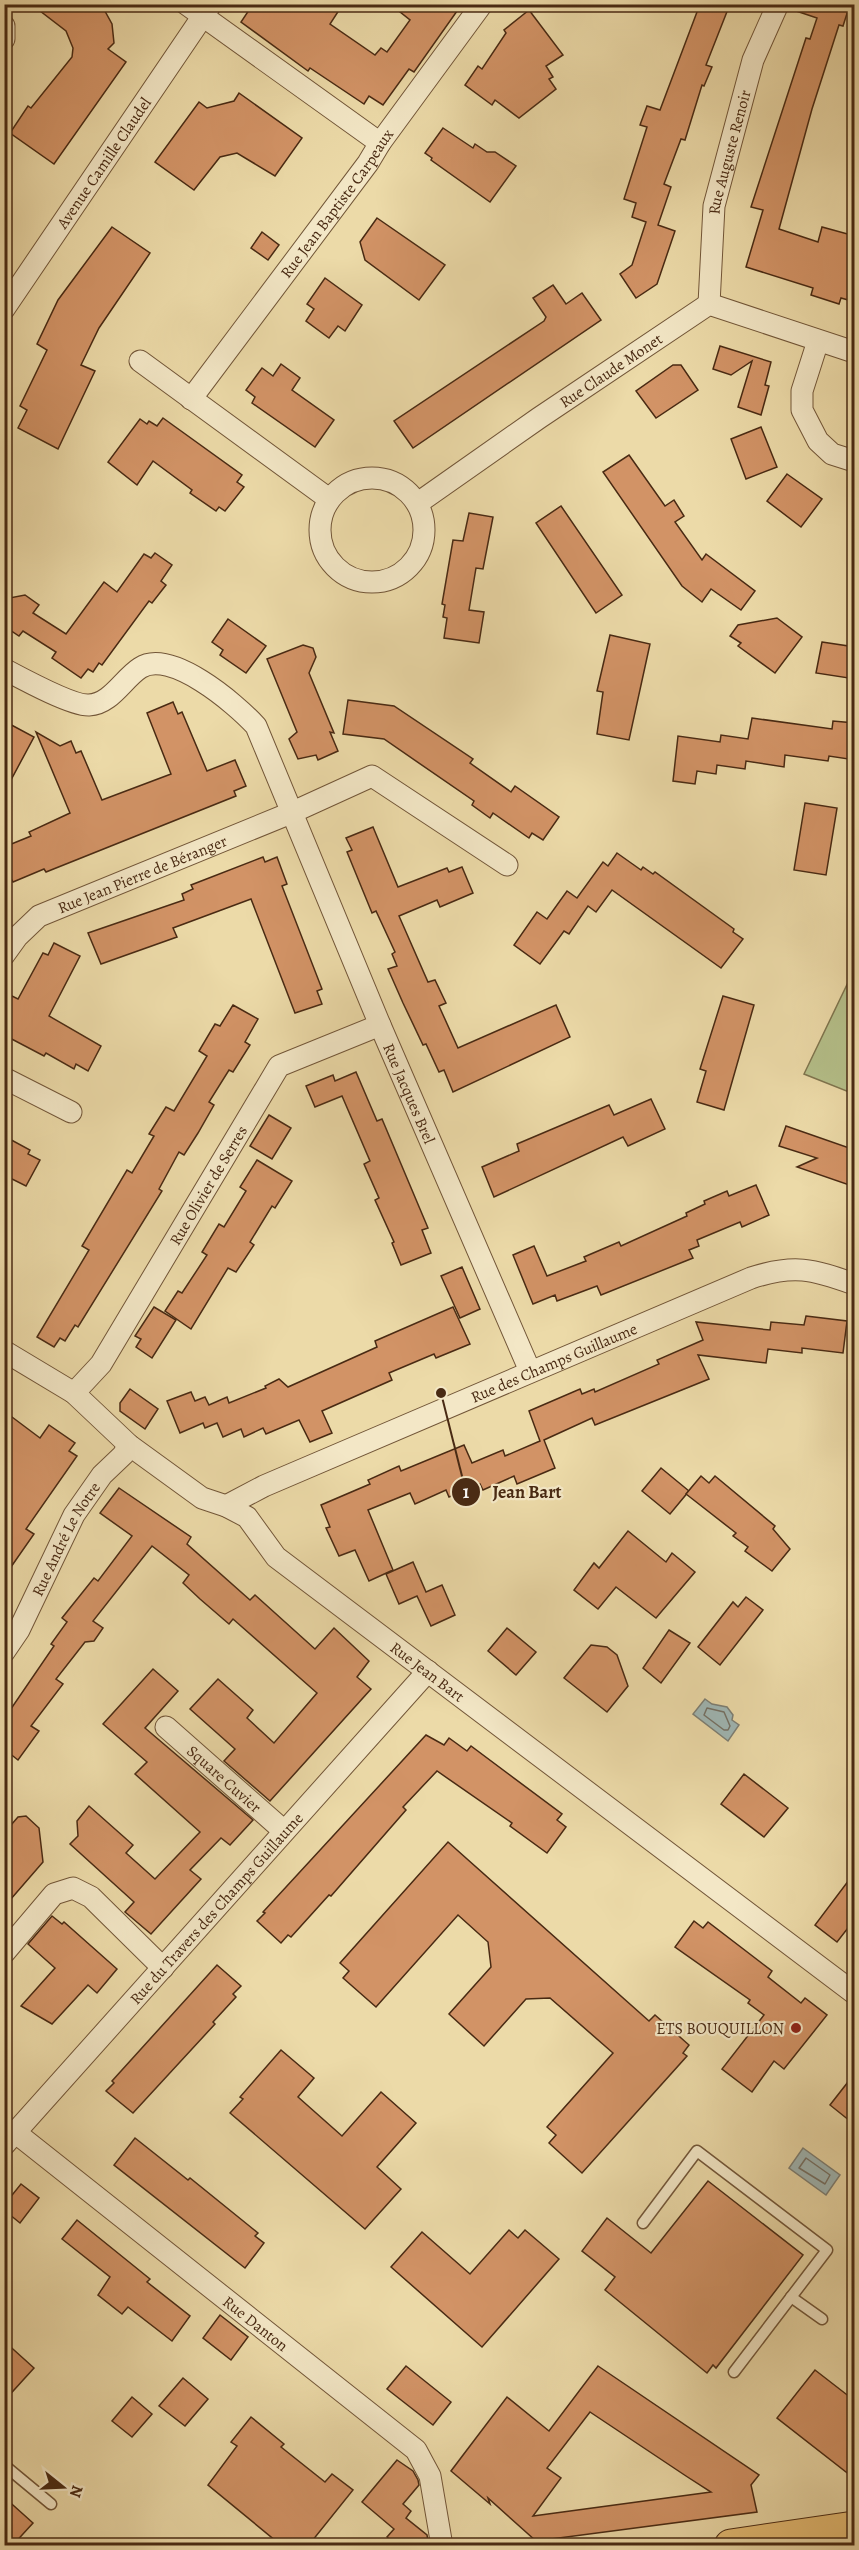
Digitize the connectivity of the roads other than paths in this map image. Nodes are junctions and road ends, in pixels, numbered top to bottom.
1 (482, 4) edge
2 (777, 4) edge
3 (200, 9) edge
4 (4, 26) edge
5 (4, 39) edge
6 (380, 143) junction
7 (710, 304) junction
8 (4, 309) edge
9 (818, 341) junction
10 (855, 352) edge
11 (140, 361) dead end
12 (191, 399) junction
13 (855, 461) edge
14 (329, 500) junction
15 (418, 503) junction
16 (4, 669) edge
17 (293, 812) junction
18 (507, 865) dead end
19 (4, 955) edge
20 (380, 1025) junction
21 (4, 1078) edge
22 (71, 1112) dead end
23 (855, 1284) edge
24 (4, 1351) edge
25 (530, 1371) junction
26 (74, 1393) junction
27 (129, 1445) junction
28 (226, 1506) junction
29 (7, 1643) edge
30 (428, 1671) junction
31 (166, 1727) dead end
32 (284, 1831) junction
33 (4, 1953) edge
34 (163, 1968) junction
35 (855, 1993) edge
36 (10, 2139) edge
37 (643, 2223) dead end
38 (791, 2297) junction
39 (822, 2319) dead end
40 (734, 2372) dead end
41 (4, 2465) edge
42 (51, 2504) dead end
43 (855, 2529) edge
44 (771, 2543) edge
45 (442, 2546) edge
46 (731, 2546) edge

1 - 6 street, Rue Jean Baptiste Carpeaux
2 - 7 street, Rue Auguste Renoir
3 - 6 street
3 - 8 street, Avenue Camille Claudel
4 - 5 street
6 - 12 street, Rue Jean Baptiste Carpeaux
7 - 9 street
7 - 15 street, Rue Claude Monet
9 - 10 street
9 - 13 street
11 - 12 street
12 - 14 street
14 - 15 street
14 - 15 street
16 - 17 street, Rue Jacques Brel
17 - 18 street
17 - 19 street, Rue Jean Pierre de Béranger
17 - 20 street, Rue Jacques Brel
20 - 25 street, Rue Jacques Brel
20 - 26 street, Rue Olivier de Serres
21 - 22 street
23 - 25 street, Rue des Champs Guillaume
24 - 26 street, Rue Jean Bart
25 - 28 street, Rue des Champs Guillaume
26 - 27 street, Rue Jean Bart
27 - 28 street, Rue Jean Bart
27 - 29 street, Rue André Le Notre
28 - 30 street, Rue Jean Bart
30 - 32 street, Rue du Travers des Champs Guillaume
30 - 35 street, Rue Jean Bart
31 - 32 street, Square Cuvier
32 - 34 street, Rue du Travers des Champs Guillaume
33 - 34 street
34 - 36 street, Rue du Travers des Champs Guillaume
36 - 45 street, Rue Danton
37 - 38 lane
38 - 39 lane
38 - 40 lane
41 - 42 lane
43 - 44 main road
44 - 46 main road

